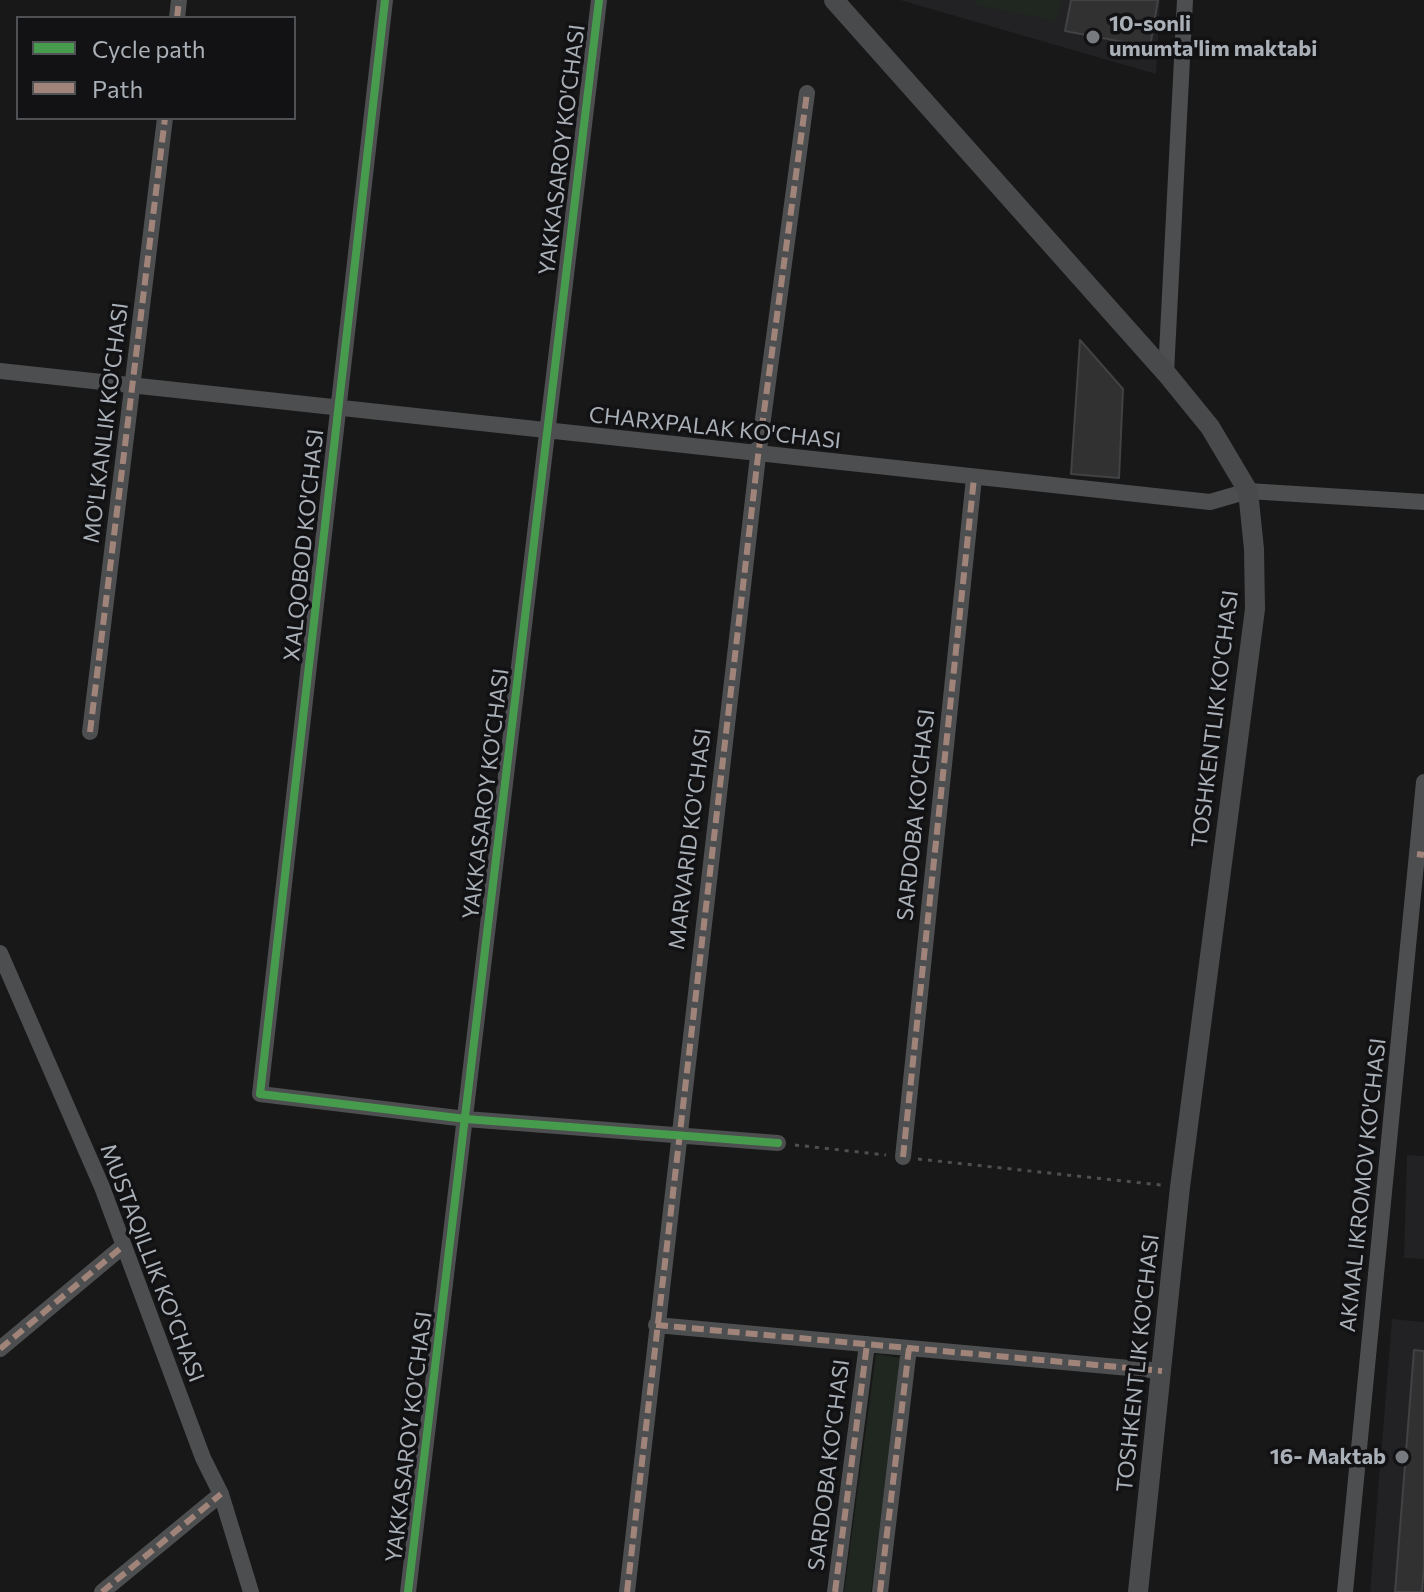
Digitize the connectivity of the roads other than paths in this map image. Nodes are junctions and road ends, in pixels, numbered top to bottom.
1 (385, 0) edge
2 (599, 0) edge
3 (834, 0) edge
4 (1185, 0) edge
5 (807, 93) dead end
6 (165, 120) edge
7 (0, 371) edge
8 (1166, 373) junction
9 (133, 388) junction
10 (337, 410) junction
11 (547, 431) junction
12 (758, 456) junction
13 (974, 478) junction
14 (1248, 491) junction
15 (1424, 502) edge
16 (90, 732) dead end
17 (1424, 782) edge
18 (1420, 855) edge
19 (0, 953) edge
20 (466, 1119) junction
21 (677, 1135) junction
22 (778, 1143) road end
23 (903, 1157) road end
24 (122, 1247) junction
25 (656, 1325) junction
26 (867, 1344) junction
27 (909, 1348) junction
28 (0, 1349) edge
29 (1162, 1371) junction
30 (221, 1494) junction
31 (102, 1592) edge
32 (251, 1592) edge
33 (408, 1592) edge
34 (627, 1592) edge
35 (835, 1592) edge
36 (880, 1592) edge
37 (1138, 1592) edge
38 (1345, 1592) edge

1 - 10 street, XALQOBOD KO'CHASI
2 - 11 street, YAKKASAROY KO'CHASI
3 - 8 main road, TOSHKENTLIK KO'CHASI
4 - 8 street
5 - 12 street, MARVARID KO'CHASI
6 - 9 street, MO'LKANLIK KO'CHASI
7 - 9 street, CHARXPALAK KO'CHASI
8 - 14 main road, TOSHKENTLIK KO'CHASI
9 - 10 street, CHARXPALAK KO'CHASI
9 - 16 street, MO'LKANLIK KO'CHASI
10 - 11 street, CHARXPALAK KO'CHASI
10 - 20 street, XALQOBOD KO'CHASI
11 - 12 street, CHARXPALAK KO'CHASI
11 - 20 street, YAKKASAROY KO'CHASI
12 - 13 street, CHARXPALAK KO'CHASI
12 - 21 street, MARVARID KO'CHASI
13 - 14 street, CHARXPALAK KO'CHASI
13 - 23 street, SARDOBA KO'CHASI
14 - 15 street, CHARXPALAK KO'CHASI
14 - 29 main road, TOSHKENTLIK KO'CHASI
17 - 18 street, AKMAL IKROMOV KO'CHASI
18 - 38 street, AKMAL IKROMOV KO'CHASI
19 - 24 street, MUSTAQILLIK KO'CHASI
20 - 21 street
20 - 33 street, YAKKASAROY KO'CHASI
21 - 22 street
21 - 25 street, MARVARID KO'CHASI
24 - 28 street
24 - 30 street, MUSTAQILLIK KO'CHASI
25 - 26 street
25 - 34 street, MARVARID KO'CHASI
26 - 27 street
26 - 35 street, SARDOBA KO'CHASI
27 - 29 street
27 - 36 street
29 - 37 main road, TOSHKENTLIK KO'CHASI
30 - 31 street
30 - 32 street, MUSTAQILLIK KO'CHASI

